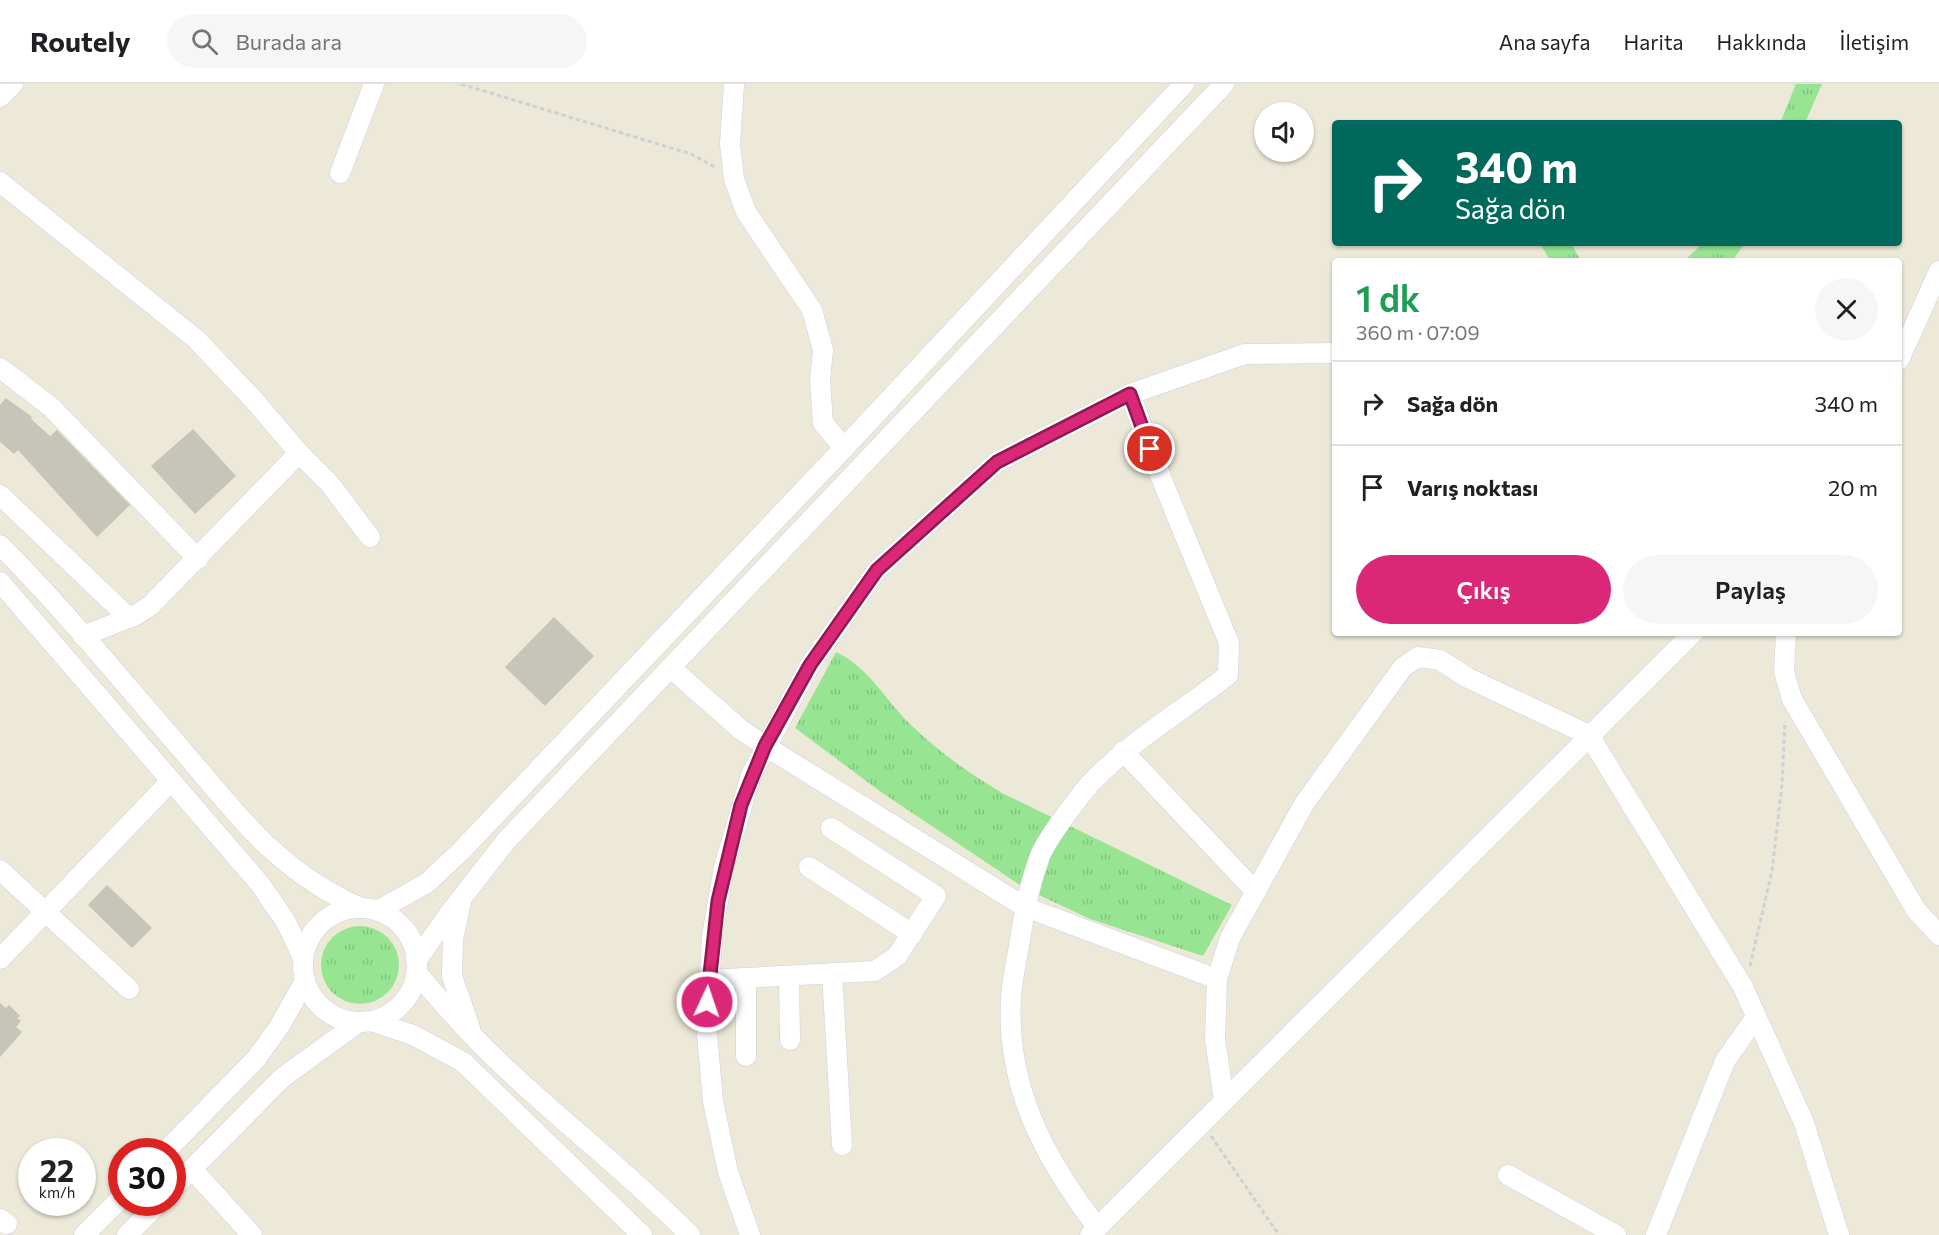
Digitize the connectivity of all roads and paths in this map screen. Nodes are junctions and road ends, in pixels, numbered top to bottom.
1 (14, 84) edge
2 (374, 84) edge
3 (461, 84) edge
4 (734, 84) edge
5 (1184, 84) edge
6 (1224, 84) edge
7 (0, 98) edge
8 (340, 173) dead end
9 (734, 179) junction
10 (0, 182) edge
11 (1939, 271) edge
12 (1332, 353) edge
13 (1902, 353) edge
14 (2, 374) edge
15 (1130, 394) junction
16 (844, 448) junction
17 (299, 453) junction
18 (0, 495) edge
19 (370, 537) dead end
20 (0, 545) edge
21 (198, 559) junction
22 (0, 582) edge
23 (129, 618) junction
24 (83, 636) junction
25 (1690, 636) edge
26 (1786, 636) edge
27 (671, 668) junction
28 (1792, 699) junction
29 (1589, 735) junction
30 (765, 746) junction
31 (1123, 751) junction
32 (171, 781) junction
33 (831, 828) dead end
34 (809, 867) dead end
35 (0, 870) edge
36 (1256, 892) junction
37 (462, 898) junction
38 (1025, 907) junction
39 (369, 909) junction
40 (44, 912) junction
41 (912, 934) junction
42 (1939, 935) edge
43 (303, 958) junction
44 (0, 959) edge
45 (416, 967) junction
46 (832, 973) junction
47 (789, 975) junction
48 (746, 978) junction
49 (1216, 979) junction
50 (708, 980) junction
51 (305, 981) junction
52 (1743, 987) junction
53 (129, 989) dead end
54 (1756, 1017) junction
55 (365, 1022) junction
56 (471, 1034) junction
57 (790, 1040) dead end
58 (746, 1056) dead end
59 (1224, 1100) junction
60 (1202, 1123) junction
61 (179, 1138) edge
62 (842, 1145) dead end
63 (192, 1169) junction
64 (186, 1175) edge
65 (1508, 1175) dead end
66 (108, 1211) edge
67 (146, 1216) edge
68 (1093, 1231) edge
69 (84, 1235) edge
70 (127, 1235) edge
71 (252, 1235) edge
72 (642, 1235) edge
73 (690, 1235) edge
74 (750, 1235) edge
75 (1279, 1235) edge
76 (1616, 1235) edge
77 (1656, 1235) edge
78 (1839, 1235) edge

1 - 7 street
2 - 8 street
3 - 9 path
4 - 9 street
5 - 16 street
6 - 27 street
9 - 16 street
10 - 17 street
11 - 13 street
12 - 15 street
14 - 21 street
15 - 30 street
15 - 31 street
16 - 39 street
17 - 19 street
17 - 21 street
18 - 23 street
20 - 24 street
21 - 23 street
22 - 32 street
23 - 24 street
24 - 39 street
25 - 29 street
26 - 28 street
27 - 30 street
27 - 37 street
28 - 42 street
28 - 52 path
29 - 36 street
29 - 52 street
29 - 59 street
30 - 38 street
30 - 50 street
31 - 36 street
31 - 38 street
32 - 40 street
32 - 43 street
33 - 41 street
34 - 41 street
35 - 40 street
36 - 49 street
37 - 45 street
37 - 56 street
38 - 49 street
38 - 68 street
39 - 43 street
39 - 45 street
40 - 44 street
40 - 53 street
41 - 46 street
43 - 51 street
45 - 55 street
45 - 56 street
46 - 47 street
46 - 62 street
47 - 48 street
47 - 57 street
48 - 50 street
48 - 58 street
49 - 59 street
50 - 74 street
51 - 55 street
51 - 61 street
52 - 54 street
54 - 77 street
54 - 78 street
55 - 63 street
55 - 72 street
56 - 73 street
59 - 60 street
60 - 68 street
60 - 75 path
63 - 64 street
63 - 71 street
65 - 76 street
66 - 69 street
67 - 70 street

